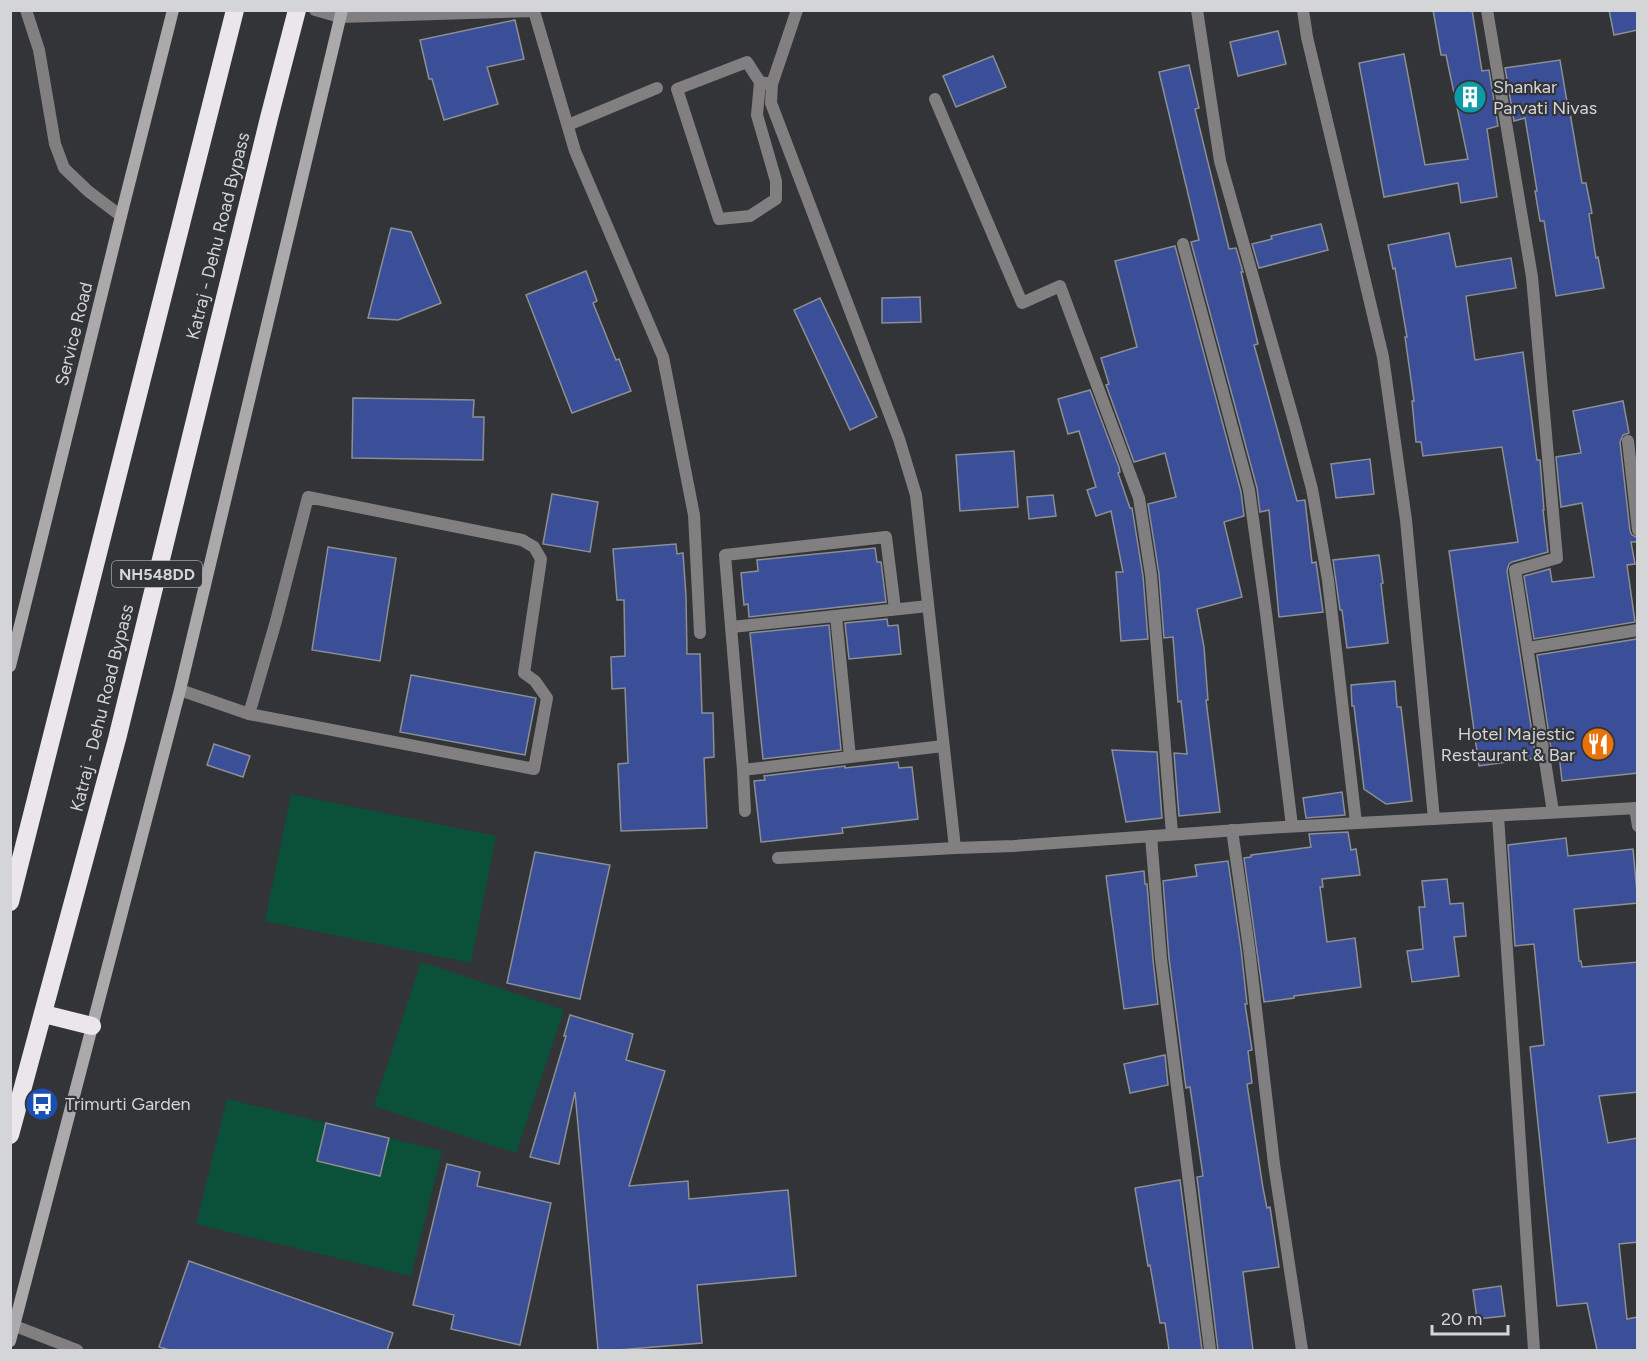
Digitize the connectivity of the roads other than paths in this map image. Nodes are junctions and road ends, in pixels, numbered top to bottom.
1 (26, 10) edge
2 (173, 10) edge
3 (235, 10) edge
4 (297, 10) edge
5 (315, 10) edge
6 (797, 10) edge
7 (1197, 10) edge
8 (1303, 10) edge
9 (1487, 10) edge
10 (341, 14) edge
11 (766, 83) junction
12 (657, 88) dead end
13 (935, 99) dead end
14 (568, 125) junction
15 (121, 216) junction
16 (1183, 244) dead end
17 (1628, 441) dead end
18 (1638, 530) edge
19 (928, 606) junction
20 (895, 609) junction
21 (836, 616) junction
22 (732, 627) junction
23 (1638, 630) edge
24 (700, 633) dead end
25 (1527, 648) junction
26 (10, 666) edge
27 (180, 690) junction
28 (249, 714) junction
29 (943, 746) junction
30 (850, 757) junction
31 (743, 770) junction
32 (1636, 808) edge
33 (745, 811) dead end
34 (1553, 813) junction
35 (1498, 816) junction
36 (1434, 819) junction
37 (1356, 823) junction
38 (1292, 826) junction
39 (1638, 826) edge
40 (1232, 830) junction
41 (1172, 834) junction
42 (1151, 836) junction
43 (955, 848) junction
44 (778, 858) dead end
45 (10, 902) edge
46 (44, 1014) junction
47 (92, 1026) junction
48 (10, 1135) edge
49 (15, 1326) junction
50 (10, 1341) edge
51 (77, 1350) edge
52 (1210, 1350) edge
53 (1302, 1350) edge
54 (1534, 1350) edge

1 - 15 street
2 - 15 street, Service Road
3 - 45 highway, NH548DD
4 - 46 highway, Katraj - Dehu Road Bypass / NH548DD
5 - 10 street
6 - 11 street
7 - 37 street
8 - 36 street
9 - 25 street
10 - 14 street
10 - 27 street
11 - 11 street
11 - 19 street
12 - 14 street
13 - 41 street
14 - 24 street
15 - 26 street, Service Road
16 - 38 street
17 - 18 street
19 - 20 street
19 - 29 street
20 - 21 street
20 - 22 street
21 - 22 street
21 - 30 street
22 - 31 street
23 - 25 street
25 - 34 street
27 - 28 street
27 - 47 street
28 - 28 street
29 - 30 street
29 - 43 street
30 - 31 street
31 - 33 street
32 - 34 street
32 - 39 street
34 - 35 street
35 - 36 street
35 - 54 street
36 - 37 street
37 - 38 street
38 - 40 street
40 - 41 street
40 - 53 street
41 - 42 street
42 - 43 street
42 - 52 street
43 - 44 street
46 - 47 highway
46 - 48 highway, Katraj - Dehu Road Bypass / NH548DD
47 - 49 street
49 - 50 street
49 - 51 street

